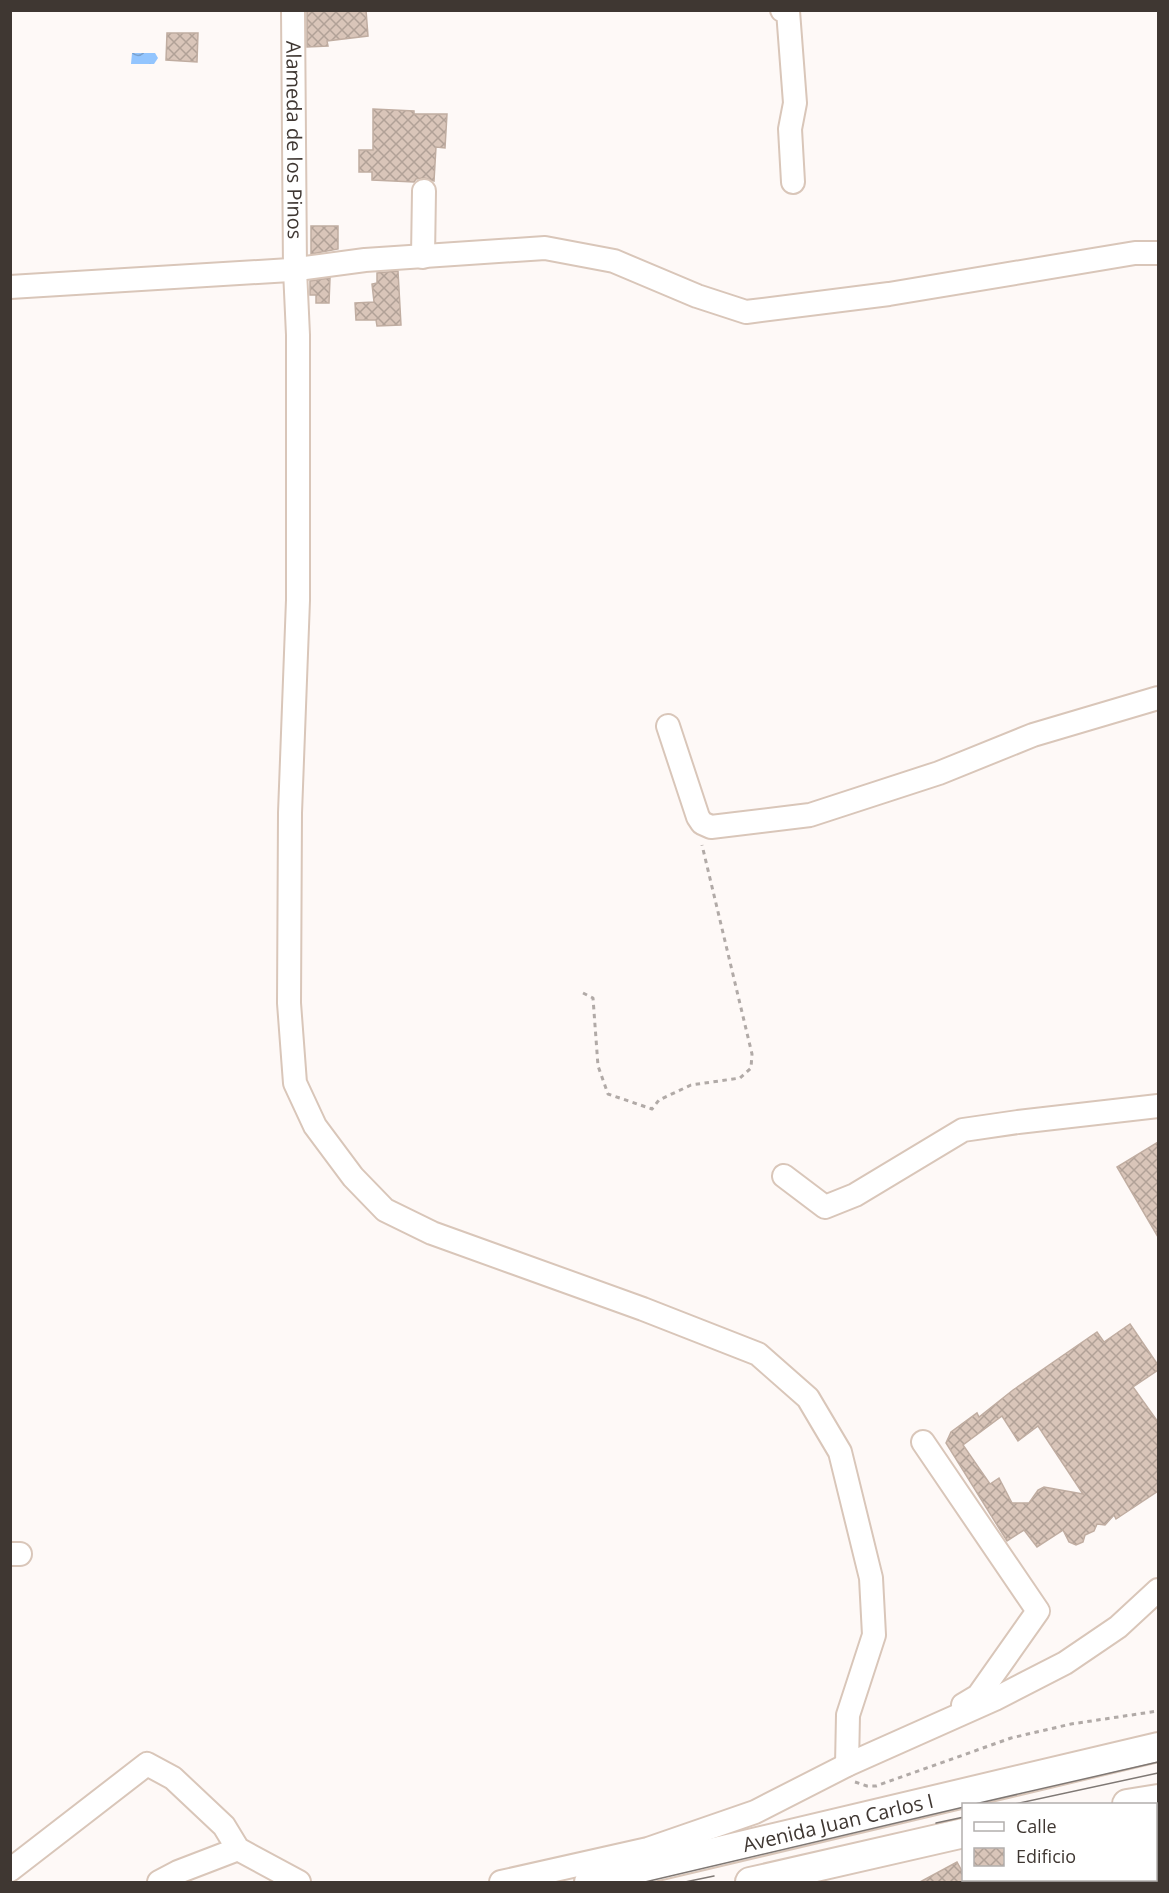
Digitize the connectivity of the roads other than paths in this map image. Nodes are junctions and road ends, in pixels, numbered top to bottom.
1 (293, 10) edge
2 (782, 10) edge
3 (793, 182) dead end
4 (424, 191) dead end
5 (1158, 253) edge
6 (423, 257) junction
7 (296, 270) junction
8 (10, 286) edge
9 (1158, 698) edge
10 (668, 726) dead end
11 (1158, 1106) edge
12 (784, 1176) dead end
13 (923, 1442) dead end
14 (1158, 1590) edge
15 (949, 1718) junction
16 (1158, 1747) edge
17 (847, 1765) junction
18 (1158, 1799) edge
19 (1133, 1803) edge
20 (962, 1833) edge
21 (962, 1843) edge
22 (238, 1850) junction
23 (10, 1870) edge
24 (159, 1882) edge
25 (299, 1882) edge
26 (501, 1882) edge
27 (589, 1882) edge
28 (750, 1882) edge
29 (805, 1882) edge

1 - 7 street, Alameda de los Pinos
2 - 3 street
4 - 6 street
5 - 6 street
6 - 7 street
7 - 8 street
7 - 17 street, Alameda de los Pinos
9 - 10 street
11 - 12 street
13 - 15 street
14 - 15 street
15 - 17 street
16 - 27 main road, Avenida Juan Carlos I
17 - 26 street
18 - 19 main road
20 - 28 main road, Avenida Juan Carlos I
21 - 29 street
22 - 23 street
22 - 24 street
22 - 25 street

